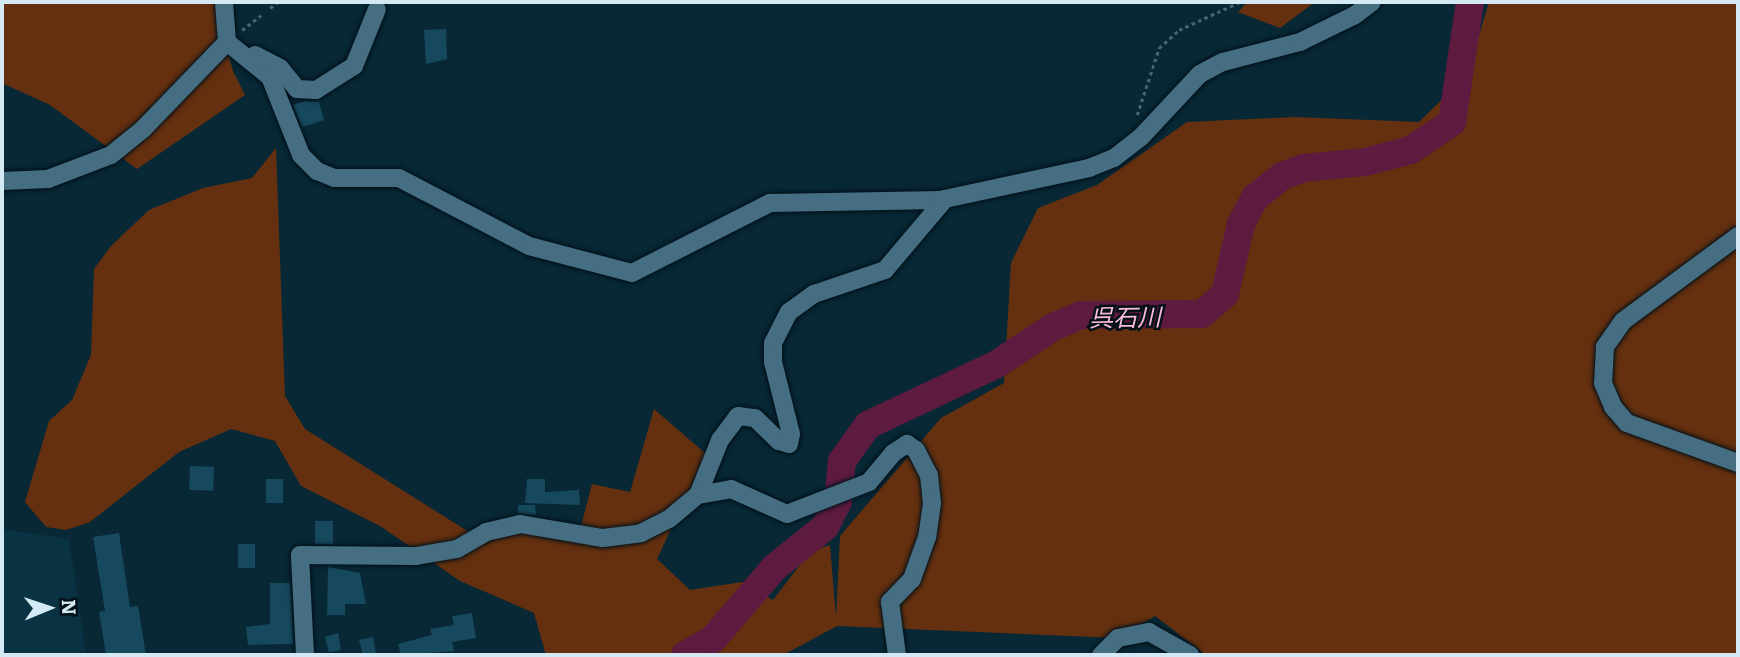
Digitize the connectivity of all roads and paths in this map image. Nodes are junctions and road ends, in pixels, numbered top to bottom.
1 (225, 2) edge
2 (278, 2) edge
3 (1240, 2) edge
4 (1372, 2) edge
5 (270, 8) dead end
6 (377, 9) dead end
7 (235, 46) junction
8 (1137, 118) dead end
9 (2, 181) edge
10 (945, 199) junction
11 (1738, 236) edge
12 (1738, 463) edge
13 (698, 495) junction
14 (304, 655) edge
15 (897, 655) edge
16 (1101, 655) edge
17 (1190, 655) edge

1 - 7 street
2 - 5 path
3 - 8 path
4 - 10 street
6 - 7 street
7 - 9 street
7 - 10 street
10 - 13 street
11 - 12 street
13 - 14 street
13 - 15 street
16 - 17 street

